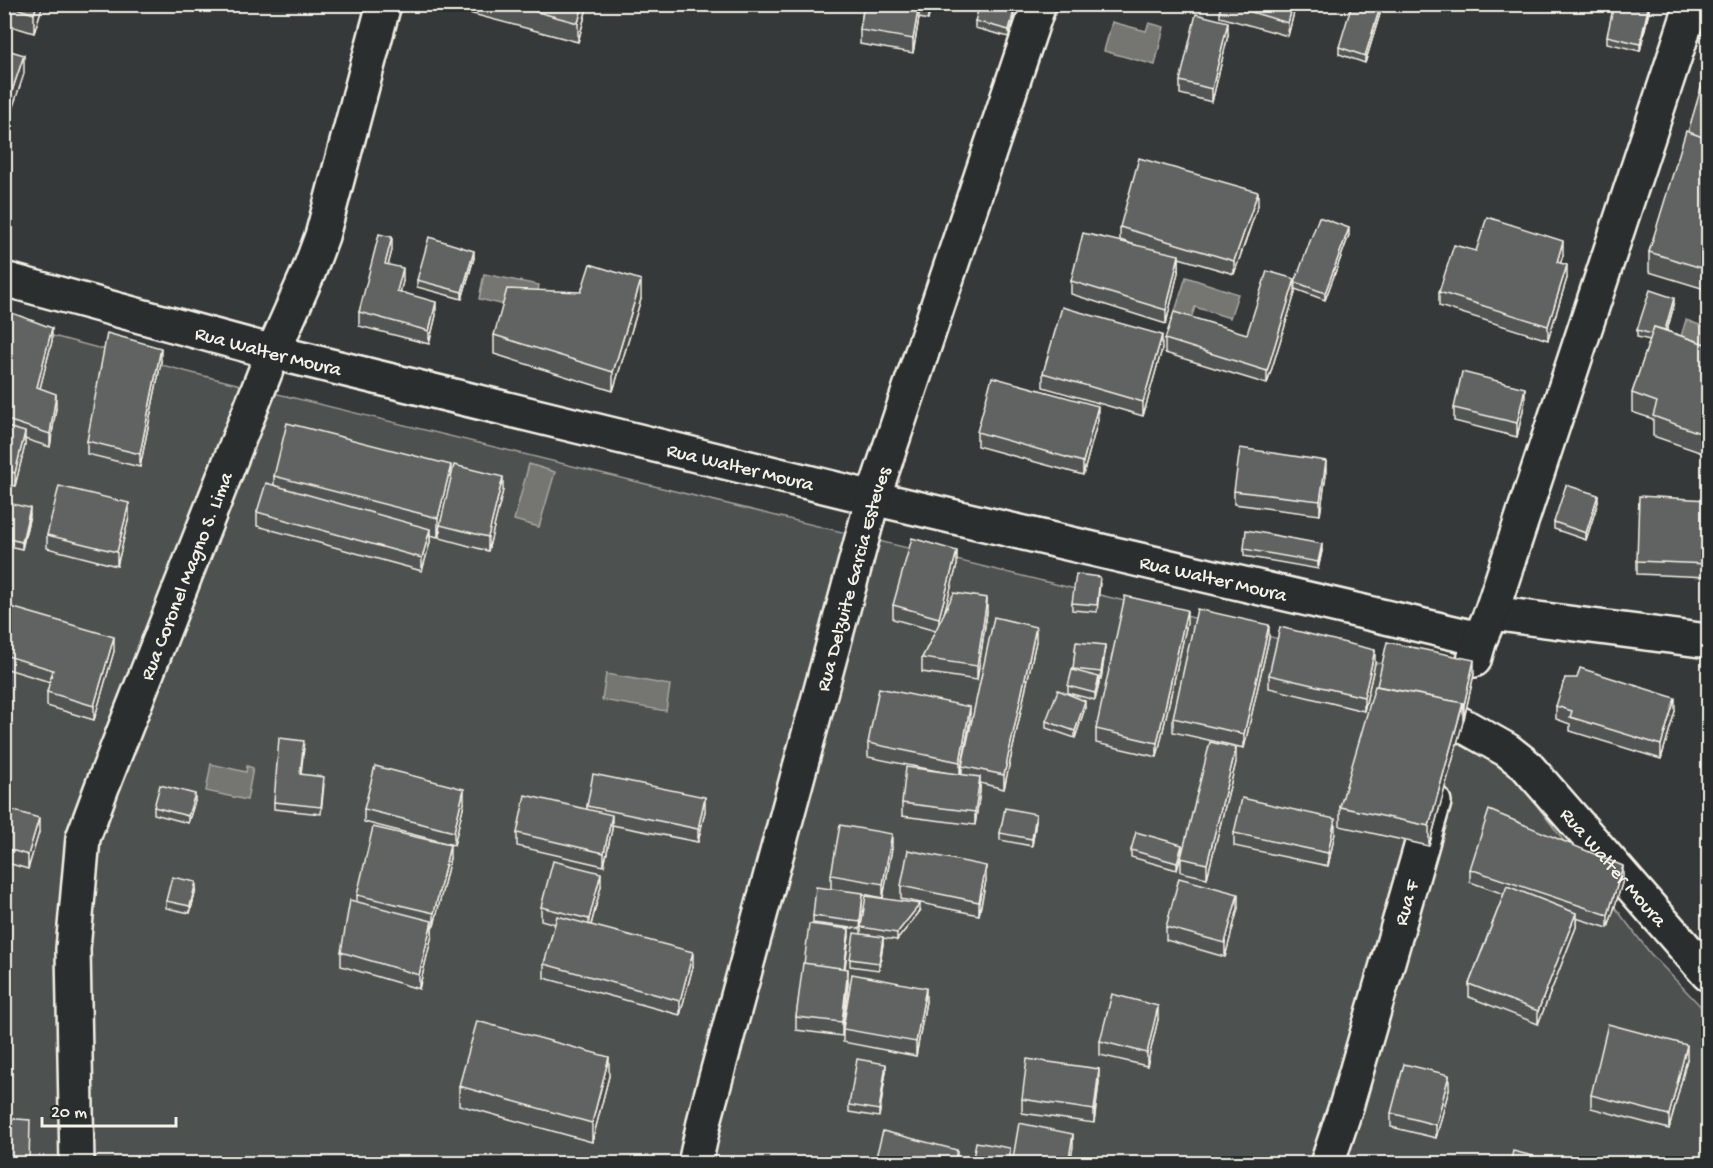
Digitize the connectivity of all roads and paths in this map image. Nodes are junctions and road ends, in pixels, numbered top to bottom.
1 (384, 4) edge
2 (1039, 4) edge
3 (1692, 4) edge
4 (4, 279) edge
5 (273, 352) junction
6 (873, 498) junction
7 (1485, 626) junction
8 (1708, 641) edge
9 (1457, 722) junction
10 (1708, 974) edge
11 (77, 1164) edge
12 (695, 1164) edge
13 (1327, 1164) edge

1 - 5 street, Rua Coronel Magno S. Lima
2 - 6 street, Rua Delzuite Garcia Esteves
3 - 7 street, Rua F
4 - 5 street, Rua Walter Moura
5 - 6 street, Rua Walter Moura
5 - 11 street, Rua Coronel Magno S. Lima
6 - 7 street, Rua Walter Moura
6 - 12 street, Rua Delzuite Garcia Esteves
7 - 8 street, Rua Walter Moura
7 - 9 street, Rua F
9 - 10 street, Rua Walter Moura
9 - 13 street, Rua F

